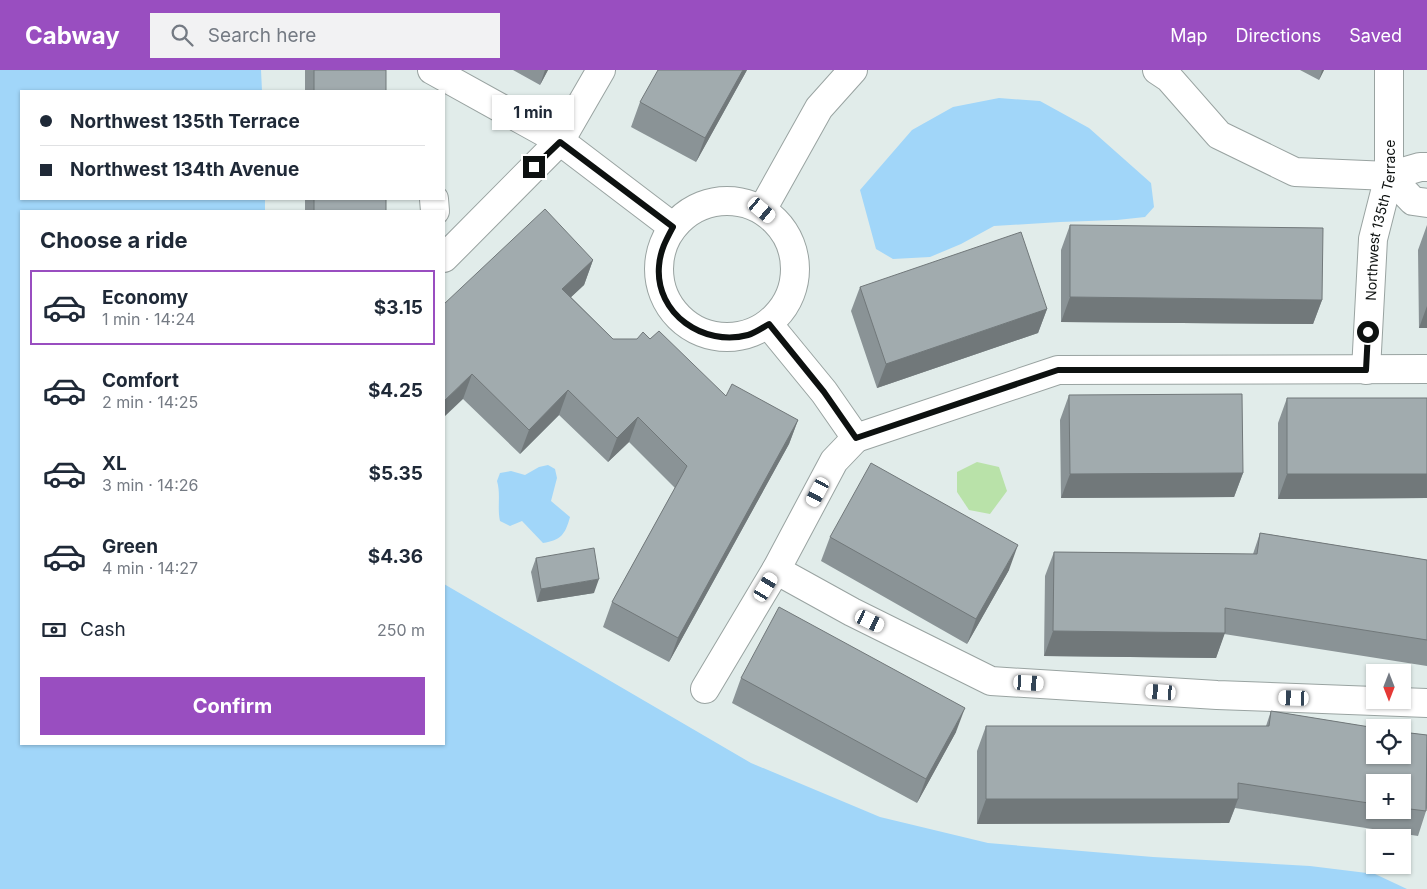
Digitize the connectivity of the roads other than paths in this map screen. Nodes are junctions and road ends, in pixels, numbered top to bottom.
1 (432, 70) edge
2 (600, 70) edge
3 (853, 70) edge
4 (1157, 70) edge
5 (1389, 70) edge
6 (432, 90) edge
7 (560, 142) junction
8 (1425, 162) edge
9 (1389, 176) junction
10 (1427, 203) edge
11 (762, 210) junction
12 (673, 227) junction
13 (445, 257) edge
14 (769, 324) junction
15 (1427, 369) edge
16 (1366, 370) junction
17 (856, 438) junction
18 (776, 570) junction
19 (706, 689) dead end
20 (1427, 703) edge

1 - 6 street
1 - 7 street
2 - 7 street
3 - 11 street
4 - 9 street
5 - 9 street, Northwest 135th Terrace
7 - 12 street
7 - 13 street
8 - 9 street
9 - 10 street
9 - 16 street, Northwest 135th Terrace
11 - 12 street
11 - 14 street
12 - 14 street
14 - 17 street
15 - 16 street
16 - 17 street
17 - 18 street
18 - 19 street
18 - 20 street

